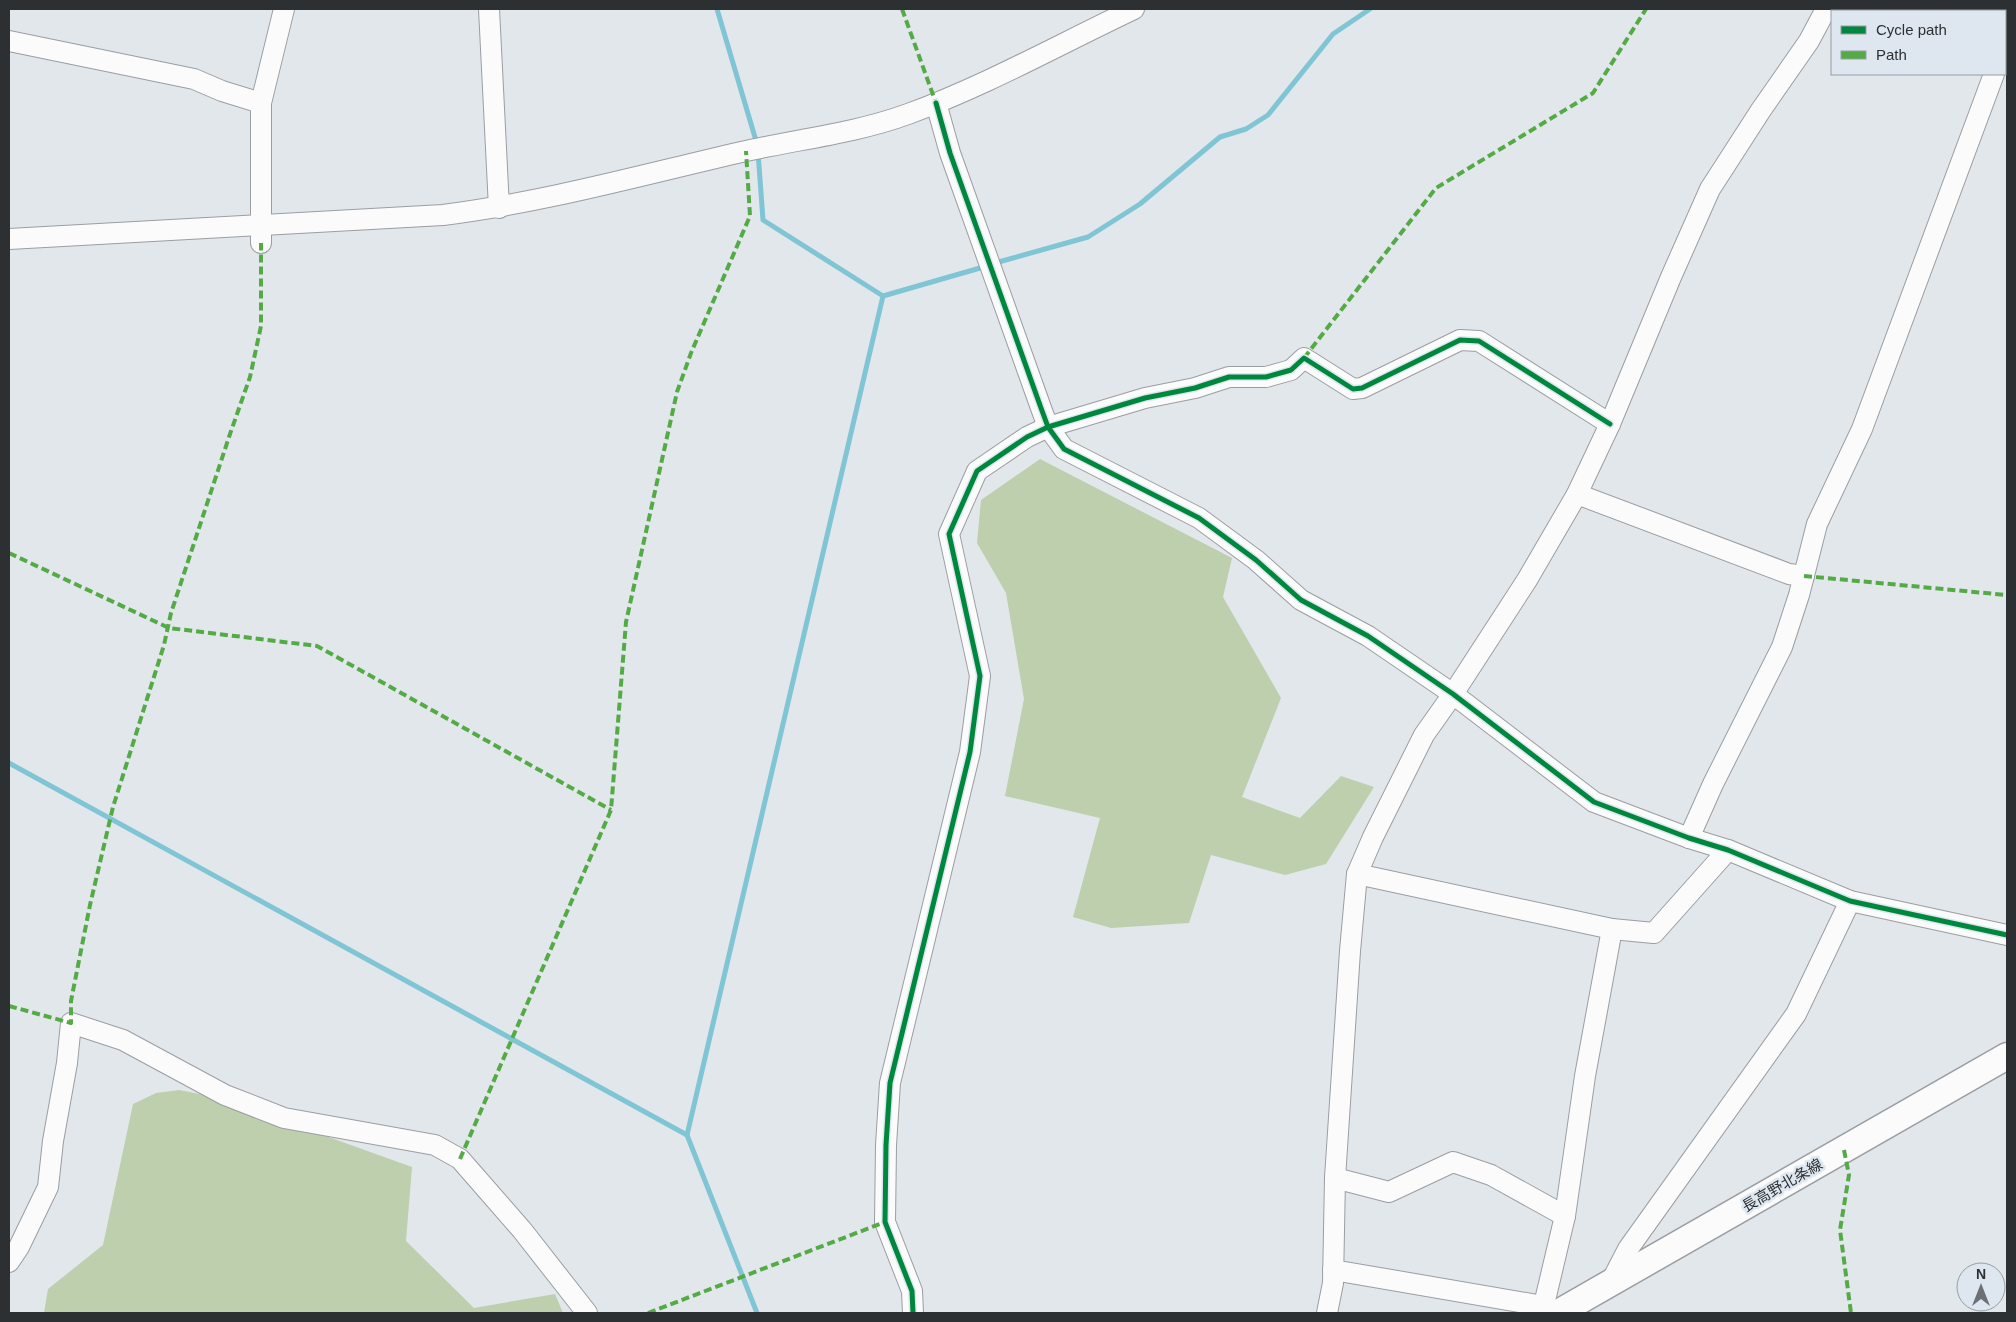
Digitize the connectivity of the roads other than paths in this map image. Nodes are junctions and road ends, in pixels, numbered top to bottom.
1 (284, 9) edge
2 (489, 9) edge
3 (1134, 9) edge
4 (1826, 9) edge
5 (9, 41) edge
6 (1994, 75) edge
7 (261, 103) junction
8 (936, 103) junction
9 (499, 208) junction
10 (261, 234) junction
11 (9, 239) edge
12 (1610, 424) junction
13 (1048, 427) junction
14 (1577, 494) junction
15 (1804, 576) junction
16 (1453, 694) junction
17 (1689, 838) junction
18 (1728, 850) junction
19 (1357, 874) junction
20 (1850, 900) junction
21 (1612, 929) junction
22 (2007, 935) edge
23 (2007, 1056) edge
24 (1335, 1178) junction
25 (1565, 1216) junction
26 (9, 1262) edge
27 (1333, 1270) junction
28 (1611, 1282) junction
29 (1548, 1311) edge
30 (587, 1313) edge
31 (913, 1313) edge
32 (1327, 1313) edge

1 - 7 street
2 - 9 street
3 - 8 street
4 - 12 street
5 - 7 street
6 - 15 street
7 - 10 street
8 - 9 street
8 - 13 street
9 - 10 street
10 - 11 street
12 - 13 street
12 - 14 street
13 - 16 street
13 - 31 street
14 - 15 street
14 - 16 street
15 - 17 street
16 - 17 street
16 - 19 street
17 - 18 street
18 - 20 street
18 - 21 street
19 - 21 street
19 - 24 street
20 - 22 street
20 - 28 street
21 - 25 street
23 - 28 main road, 長高野北条線
24 - 25 street
24 - 27 street
25 - 29 street
26 - 30 street
27 - 29 street
27 - 32 street
28 - 29 main road, 長高野北条線

